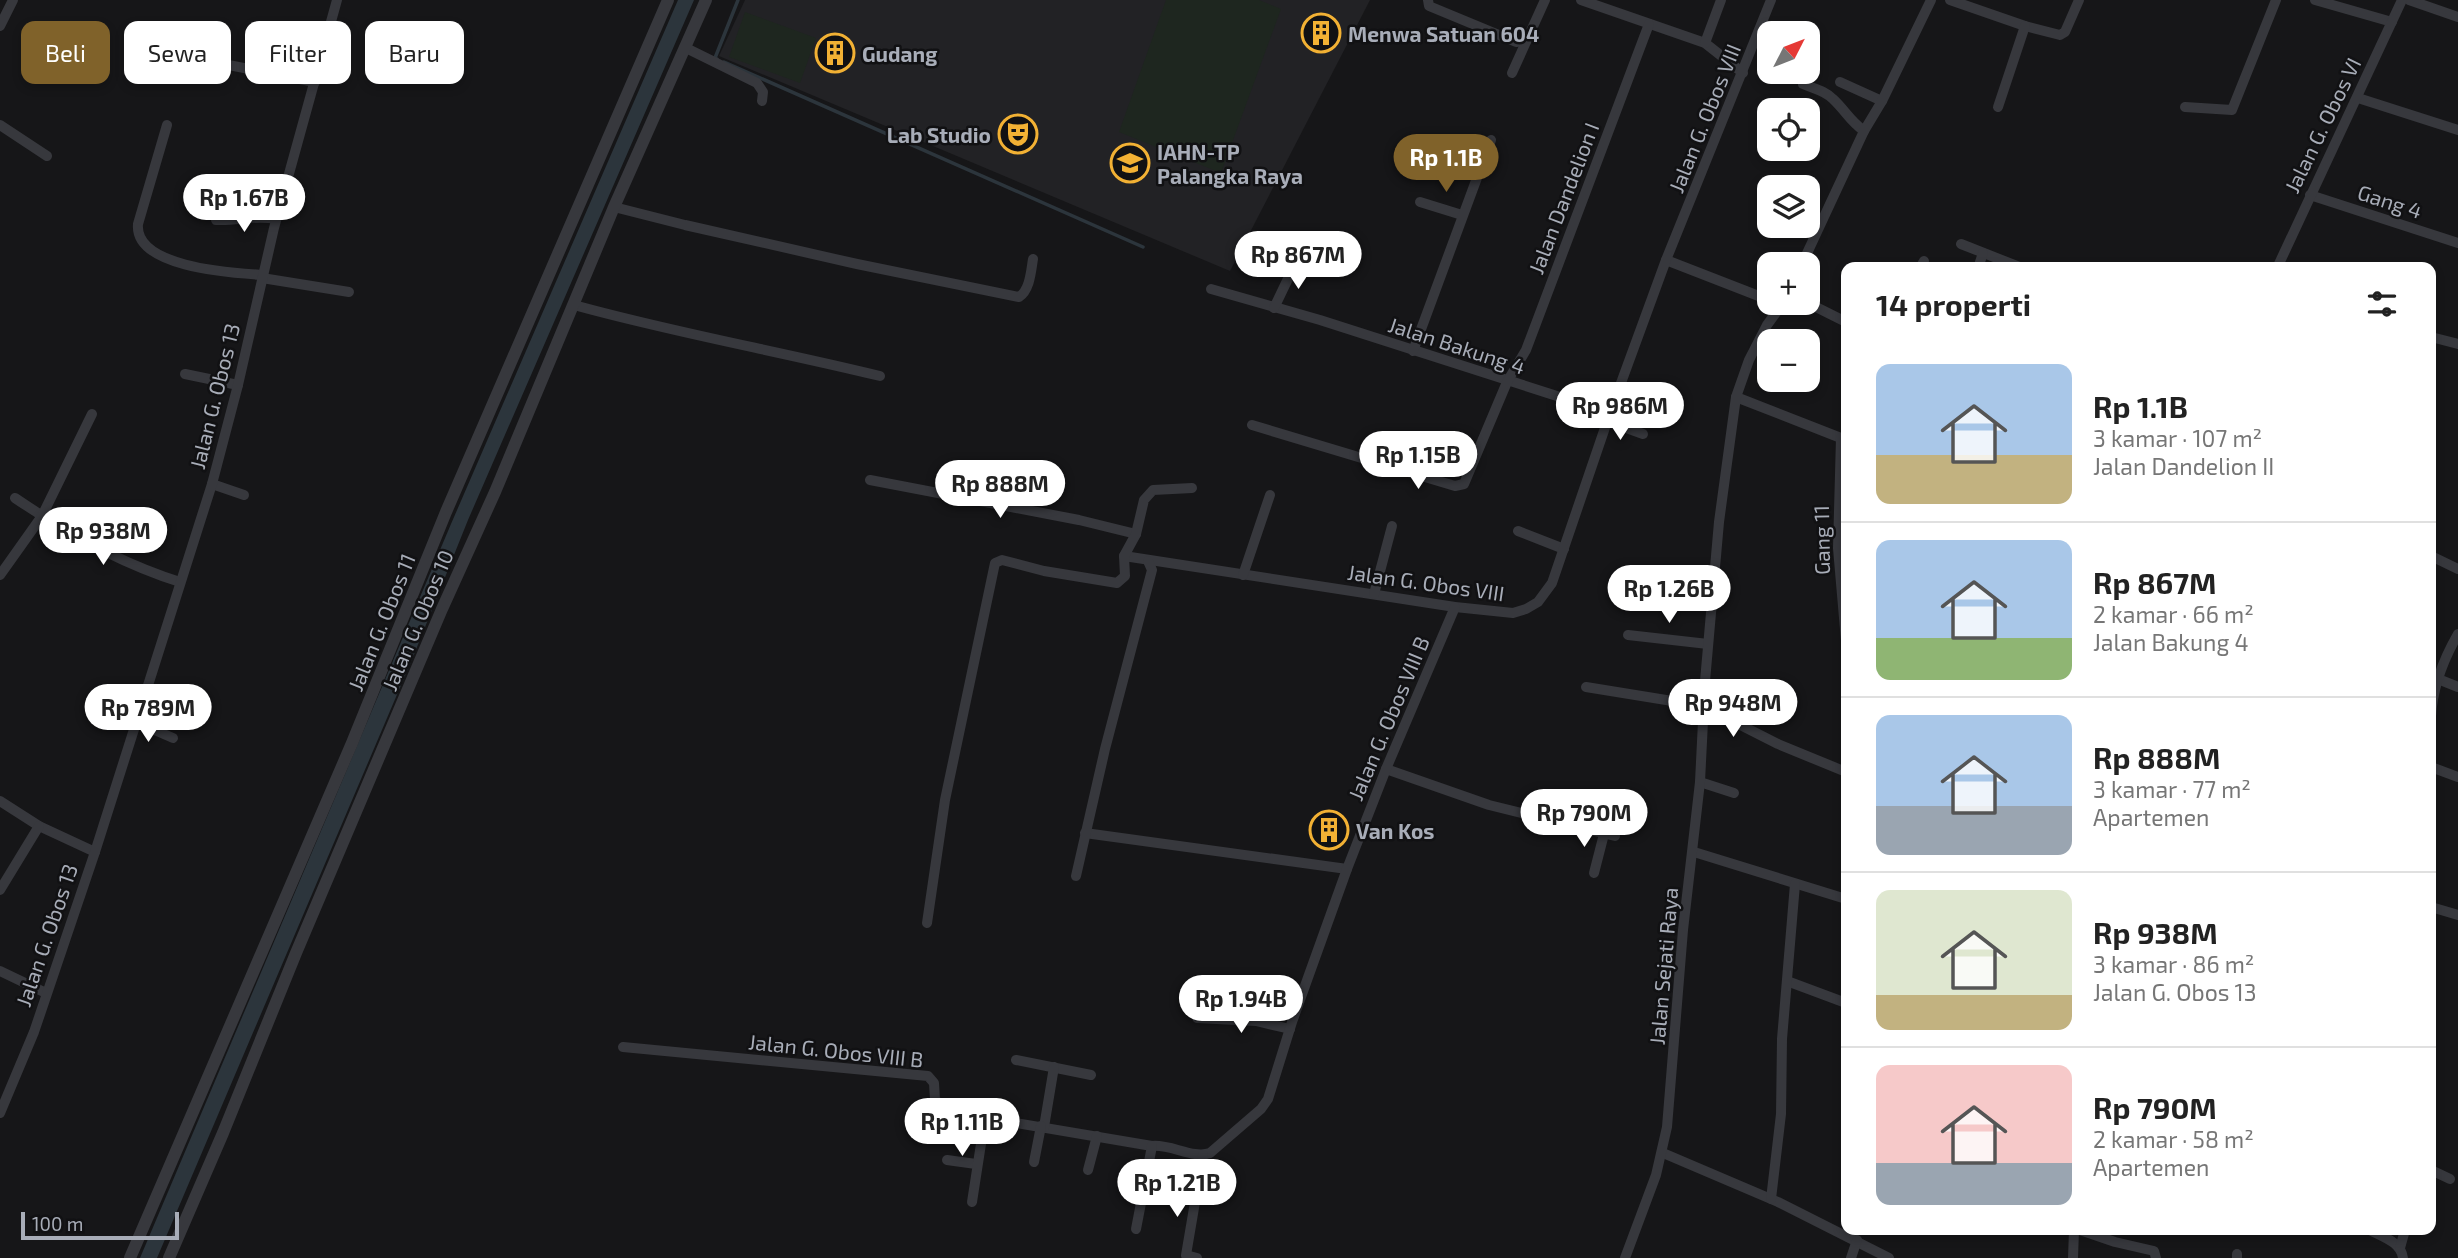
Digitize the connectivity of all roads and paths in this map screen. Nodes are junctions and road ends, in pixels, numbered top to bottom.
1 (13, 0) edge
2 (337, 0) edge
3 (668, 0) edge
4 (706, 0) edge
5 (1428, 0) edge
6 (1545, 0) edge
7 (1581, 0) edge
8 (1721, 0) edge
9 (1772, 0) edge
10 (1929, 0) edge
11 (1950, 0) edge
12 (2080, 0) edge
13 (2276, 0) edge
14 (2315, 0) edge
15 (2402, 0) edge
16 (2409, 0) edge
17 (2458, 17) edge
18 (331, 21) edge
19 (2392, 22) junction
20 (1649, 24) junction
21 (0, 26) edge
22 (2025, 26) junction
23 (1526, 41) junction
24 (1705, 43) junction
25 (686, 48) junction
26 (1743, 73) junction
27 (1512, 74) dead end
28 (1840, 82) dead end
29 (314, 84) edge
30 (1803, 84) edge
31 (2358, 98) junction
32 (762, 101) dead end
33 (1881, 101) junction
34 (1998, 107) dead end
35 (2185, 107) dead end
36 (0, 125) edge
37 (167, 125) dead end
38 (2458, 130) edge
39 (1864, 131) junction
40 (1491, 140) dead end
41 (47, 156) dead end
42 (2309, 195) junction
43 (1420, 202) dead end
44 (614, 207) junction
45 (1463, 212) junction
46 (276, 219) junction
47 (216, 220) dead end
48 (2458, 243) edge
49 (1961, 244) dead end
50 (1808, 252) edge
51 (1983, 253) junction
52 (1033, 258) dead end
53 (1666, 260) junction
54 (1296, 262) dead end
55 (1980, 262) edge
56 (2006, 262) edge
57 (2280, 262) edge
58 (262, 276) junction
59 (1211, 289) dead end
60 (349, 292) dead end
61 (1757, 295) edge
62 (574, 305) junction
63 (1274, 308) junction
64 (1820, 309) edge
65 (1774, 315) edge
66 (1841, 320) edge
67 (2436, 338) edge
68 (2458, 344) edge
69 (1413, 351) junction
70 (185, 374) dead end
71 (880, 376) dead end
72 (1507, 382) junction
73 (238, 385) junction
74 (1736, 397) junction
75 (92, 414) dead end
76 (1608, 417) junction
77 (1252, 425) dead end
78 (1643, 434) dead end
79 (1841, 438) edge
80 (870, 480) dead end
81 (212, 484) junction
82 (1192, 488) dead end
83 (244, 495) dead end
84 (1270, 495) dead end
85 (15, 498) dead end
86 (41, 516) junction
87 (1392, 526) dead end
88 (1518, 531) dead end
89 (1136, 534) junction
90 (1564, 549) junction
91 (1124, 556) junction
92 (2436, 558) edge
93 (1148, 561) junction
94 (2458, 569) edge
95 (0, 575) edge
96 (1243, 575) junction
97 (180, 582) junction
98 (1374, 594) junction
99 (1455, 607) junction
100 (2458, 634) edge
101 (1628, 635) dead end
102 (1708, 644) junction
103 (2438, 679) junction
104 (2436, 686) edge
105 (1586, 687) dead end
106 (2458, 687) edge
107 (1703, 706) junction
108 (136, 722) junction
109 (173, 738) dead end
110 (1386, 769) junction
111 (2436, 769) edge
112 (1841, 770) edge
113 (2458, 776) edge
114 (1700, 782) junction
115 (1734, 793) dead end
116 (0, 802) edge
117 (39, 826) junction
118 (1085, 833) junction
119 (95, 852) junction
120 (1694, 852) junction
121 (1347, 869) junction
122 (1594, 873) dead end
123 (1076, 876) dead end
124 (1795, 884) junction
125 (0, 888) edge
126 (1841, 898) edge
127 (2436, 908) edge
128 (2458, 915) edge
129 (927, 923) dead end
130 (0, 971) edge
131 (1787, 981) junction
132 (46, 993) junction
133 (1841, 1001) edge
134 (1197, 1018) dead end
135 (1290, 1029) junction
136 (623, 1047) dead end
137 (1016, 1060) dead end
138 (1054, 1067) junction
139 (1091, 1075) dead end
140 (0, 1113) edge
141 (985, 1118) junction
142 (1043, 1127) junction
143 (1097, 1136) junction
144 (1152, 1146) junction
145 (1663, 1153) junction
146 (1203, 1156) junction
147 (947, 1160) dead end
148 (1034, 1162) dead end
149 (976, 1164) junction
150 (1088, 1170) dead end
151 (2436, 1172) edge
152 (2450, 1178) dead end
153 (1771, 1199) junction
154 (972, 1202) dead end
155 (1136, 1229) dead end
156 (1841, 1232) edge
157 (1847, 1235) edge
158 (2076, 1235) edge
159 (2093, 1235) edge
160 (2377, 1235) edge
161 (2404, 1235) edge
162 (1857, 1240) junction
163 (2402, 1253) edge
164 (130, 1258) edge
165 (169, 1258) edge
166 (1197, 1258) edge
167 (1625, 1258) edge
168 (1851, 1258) edge
169 (1889, 1258) edge
170 (2073, 1258) edge
171 (2156, 1258) edge

1 - 21 street
2 - 18 street, Jalan G. Obos 13
3 - 164 street, Jalan G. Obos 11
4 - 25 street, Jalan G. Obos 10
5 - 23 street
6 - 23 street
7 - 20 street
8 - 24 street
9 - 26 street, Jalan G. Obos VIII
10 - 33 street
11 - 22 street
12 - 22 street
13 - 35 street
14 - 19 street
15 - 19 street, Jalan G. Obos VI
16 - 17 street
19 - 31 street, Jalan G. Obos VI
20 - 24 street
20 - 72 street, Jalan Dandelion I
22 - 34 street
23 - 27 street
24 - 26 street
25 - 32 street
25 - 44 street, Jalan G. Obos 10
26 - 53 street, Jalan G. Obos VIII
28 - 33 street
29 - 46 street, Jalan G. Obos 13
30 - 39 street
31 - 38 street
31 - 42 street, Jalan G. Obos VI
33 - 39 street
36 - 41 street
37 - 58 street
39 - 50 street
40 - 45 street
42 - 48 street, Gang 4
42 - 57 street, Jalan G. Obos VI
43 - 45 street
44 - 52 street
44 - 62 street, Jalan G. Obos 10
45 - 69 street
46 - 47 street
46 - 58 street, Jalan G. Obos 13
49 - 51 street
51 - 55 street
51 - 56 street
53 - 61 street
53 - 76 street, Jalan G. Obos VIII
54 - 63 street
58 - 60 street
58 - 73 street, Jalan G. Obos 13
59 - 63 street, Jalan Bakung 4
62 - 71 street
62 - 165 street, Jalan G. Obos 10
63 - 69 street, Jalan Bakung 4
64 - 66 street
65 - 74 street, Jalan Sejati Raya
67 - 68 street
69 - 72 street, Jalan Bakung 4
70 - 73 street
72 - 76 street, Jalan Bakung 4
72 - 77 street, Jalan Dandelion I
73 - 81 street, Jalan G. Obos 13
74 - 79 street
74 - 102 street, Jalan Sejati Raya
75 - 86 street
76 - 78 street, Jalan Bakung 4
76 - 90 street, Jalan G. Obos VIII
80 - 89 street
81 - 83 street
81 - 97 street, Jalan G. Obos 13
82 - 89 street
84 - 96 street
85 - 86 street
86 - 95 street
86 - 97 street
87 - 98 street
88 - 90 street
89 - 91 street
90 - 99 street, Jalan G. Obos VIII
91 - 93 street, Jalan G. Obos VIII
91 - 129 street
92 - 94 street
93 - 96 street, Jalan G. Obos VIII
93 - 118 street
96 - 98 street, Jalan G. Obos VIII
97 - 108 street, Jalan G. Obos 13
98 - 99 street, Jalan G. Obos VIII
99 - 110 street, Jalan G. Obos VIII B
100 - 103 street
101 - 102 street
102 - 107 street, Jalan Sejati Raya
103 - 104 street
103 - 106 street
105 - 107 street
107 - 112 street
107 - 114 street, Jalan Sejati Raya
108 - 109 street
108 - 119 street, Jalan G. Obos 13
110 - 121 street, Jalan G. Obos VIII B
110 - 122 street
111 - 113 street
114 - 115 street
114 - 120 street, Jalan Sejati Raya
116 - 117 street
117 - 119 street
117 - 125 street
118 - 121 street
118 - 123 street
119 - 132 street, Jalan G. Obos 13
120 - 124 street
120 - 145 street, Jalan Sejati Raya
121 - 135 street, Jalan G. Obos VIII B
124 - 126 street
124 - 131 street
127 - 128 street
130 - 132 street
131 - 133 street
131 - 153 street
132 - 140 street, Jalan G. Obos 13
134 - 135 street
135 - 146 street, Jalan G. Obos VIII B
136 - 141 street, Jalan G. Obos VIII B
137 - 138 street
138 - 139 street
138 - 142 street
141 - 142 street, Jalan G. Obos VIII B
141 - 149 street
142 - 143 street, Jalan G. Obos VIII B
142 - 148 street
143 - 144 street, Jalan G. Obos VIII B
143 - 150 street
144 - 146 street, Jalan G. Obos VIII B
144 - 155 street
145 - 153 street
145 - 167 street, Jalan Sejati Raya
146 - 166 street
147 - 149 street
149 - 154 street
151 - 152 street
153 - 156 street
157 - 162 street
158 - 170 street
159 - 171 street
160 - 163 street
161 - 163 street
162 - 168 street
162 - 169 street

